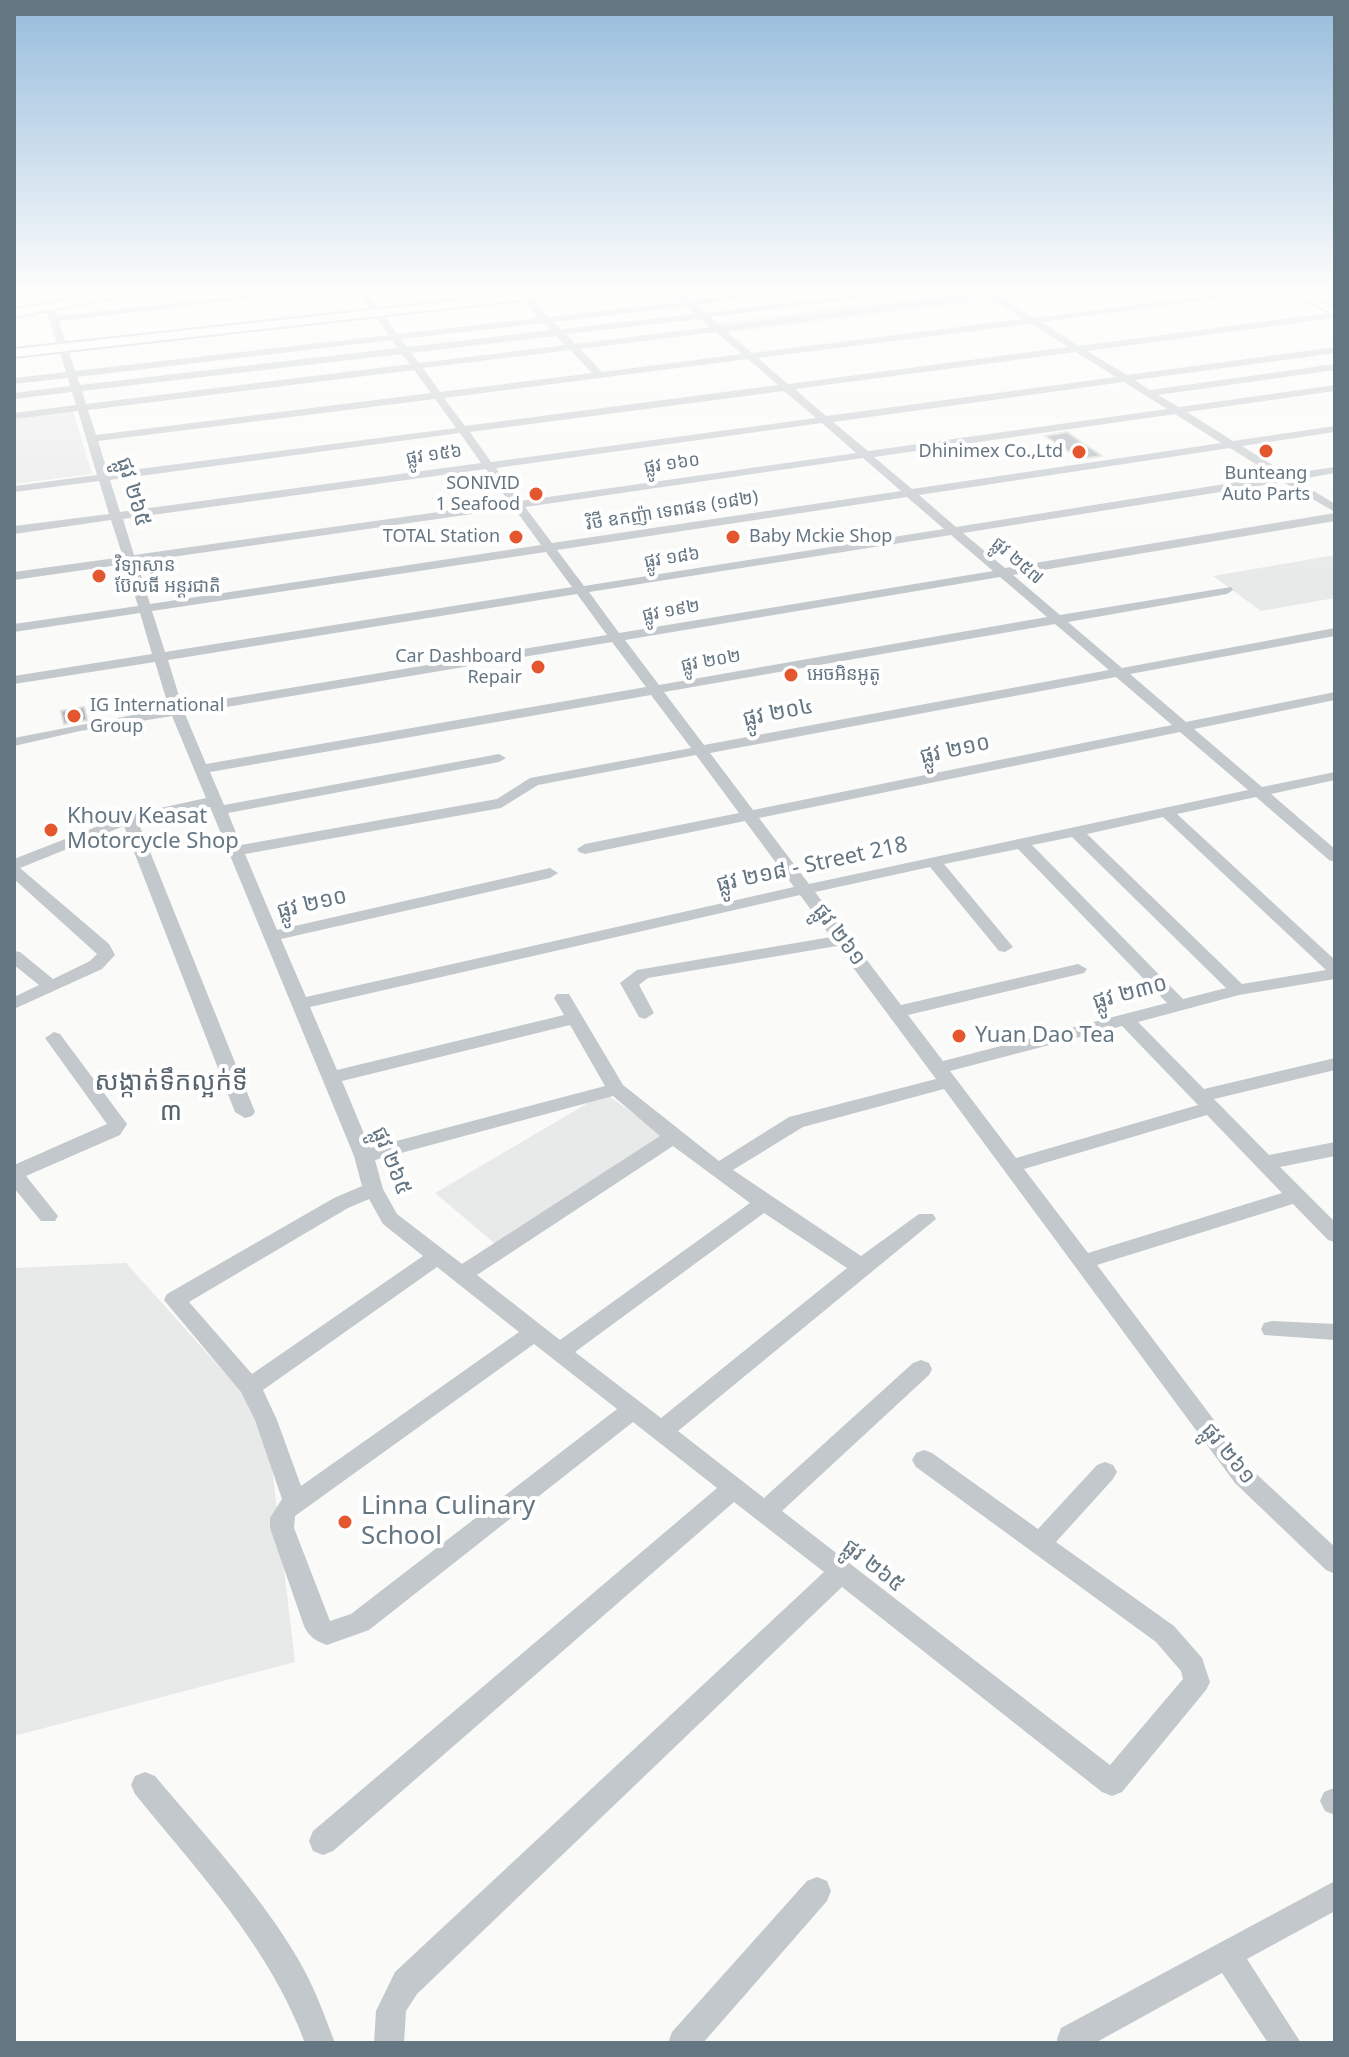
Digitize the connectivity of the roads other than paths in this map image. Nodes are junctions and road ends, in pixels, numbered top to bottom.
1 (62, 388) edge
2 (90, 388) edge
3 (90, 388) edge
4 (103, 388) edge
5 (432, 388) edge
6 (500, 388) edge
7 (779, 388) edge
8 (787, 388) edge
9 (1053, 388) edge
10 (1141, 388) edge
11 (1185, 388) edge
12 (1335, 388) edge
13 (76, 390) junction
14 (1149, 393) junction
15 (14, 396) edge
16 (438, 396) junction
17 (1176, 410) junction
18 (14, 416) edge
19 (824, 420) junction
20 (1335, 429) edge
21 (463, 430) junction
22 (92, 439) junction
23 (1232, 445) junction
24 (865, 454) junction
25 (489, 465) junction
26 (1335, 470) edge
27 (103, 477) junction
28 (1285, 478) junction
29 (14, 489) edge
30 (910, 493) junction
31 (517, 504) junction
32 (1335, 509) edge
33 (116, 516) junction
34 (1335, 517) edge
35 (14, 530) edge
36 (955, 532) junction
37 (549, 548) junction
38 (129, 559) junction
39 (1002, 572) junction
40 (14, 576) edge
41 (1227, 590) dead end
42 (581, 591) junction
43 (145, 609) junction
44 (1057, 619) junction
45 (14, 628) edge
46 (1335, 632) edge
47 (617, 638) junction
48 (160, 657) junction
49 (1118, 671) junction
50 (14, 680) edge
51 (655, 689) junction
52 (1335, 696) edge
53 (177, 711) junction
54 (1182, 726) junction
55 (14, 742) edge
56 (701, 750) junction
57 (499, 758) dead end
58 (201, 769) junction
59 (1335, 776) edge
60 (1260, 792) junction
61 (217, 806) junction
62 (1166, 812) junction
63 (749, 816) junction
64 (129, 819) junction
65 (1076, 832) junction
66 (1021, 843) junction
67 (585, 849) dead end
68 (236, 851) junction
69 (1335, 857) edge
70 (934, 862) junction
71 (14, 868) edge
72 (550, 873) dead end
73 (805, 889) junction
74 (271, 936) junction
75 (843, 940) junction
76 (1005, 947) dead end
77 (14, 956) edge
78 (1078, 969) dead end
79 (1335, 972) edge
80 (51, 986) junction
81 (1238, 990) junction
82 (563, 998) dead end
83 (14, 1004) edge
84 (300, 1004) junction
85 (1179, 1005) junction
86 (896, 1012) junction
87 (645, 1013) dead end
88 (574, 1018) junction
89 (1125, 1019) junction
90 (54, 1038) dead end
91 (1335, 1064) edge
92 (944, 1075) junction
93 (331, 1078) junction
94 (616, 1089) junction
95 (1205, 1102) junction
96 (245, 1112) dead end
97 (673, 1137) junction
98 (1335, 1149) edge
99 (364, 1156) junction
100 (1265, 1163) junction
101 (1011, 1166) junction
102 (719, 1170) junction
103 (14, 1174) edge
104 (373, 1189) junction
105 (1296, 1196) junction
106 (764, 1203) junction
107 (48, 1216) dead end
108 (926, 1219) dead end
109 (1335, 1235) edge
110 (437, 1256) junction
111 (1083, 1262) junction
112 (862, 1267) junction
113 (461, 1275) junction
114 (1272, 1329) dead end
115 (1335, 1332) edge
116 (533, 1333) junction
117 (559, 1352) junction
118 (921, 1369) dead end
119 (250, 1387) junction
120 (632, 1410) junction
121 (661, 1431) junction
122 (924, 1460) dead end
123 (1105, 1472) dead end
124 (734, 1488) junction
125 (295, 1502) junction
126 (765, 1512) junction
127 (1040, 1543) junction
128 (1335, 1563) edge
129 (841, 1572) junction
130 (145, 1785) dead end
131 (323, 1841) dead end
132 (817, 1891) dead end
133 (1335, 1895) edge
134 (1226, 1954) junction
135 (1072, 2039) dead end
136 (320, 2043) edge
137 (389, 2043) edge
138 (683, 2043) edge
139 (1286, 2043) edge

1 - 13 street
2 - 13 street
3 - 13 street
4 - 13 street
5 - 16 street, ផ្លូវ ២៦១
6 - 16 street
7 - 21 street
8 - 19 street, ផ្លូវ ២៥៧
9 - 19 street, ផ្លូវ ១៥៦
10 - 14 street
11 - 14 street
12 - 17 street, ផ្លូវ ១៦០
13 - 15 street
13 - 18 street
13 - 22 street, ផ្លូវ ២៦៥
14 - 17 street
16 - 21 street, ផ្លូវ ២៦១
16 - 22 street
17 - 23 street
17 - 24 street, ផ្លូវ ១៦០
19 - 24 street, ផ្លូវ ២៥៧
19 - 25 street, ផ្លូវ ១៥៦
20 - 23 street, វិថី ឧកញ៉ា ទេពផន (១៨២)
21 - 25 street, ផ្លូវ ២៦១
21 - 27 street
22 - 27 street, ផ្លូវ ២៦៥
23 - 28 street
23 - 30 street, វិថី ឧកញ៉ា ទេពផន (១៨២)
24 - 30 street, ផ្លូវ ២៥៧
24 - 31 street, ផ្លូវ ១៦០
25 - 31 street, ផ្លូវ ២៦១
25 - 33 street, ផ្លូវ ១៥៦
26 - 28 street, ផ្លូវ ១៨៦
27 - 29 street
27 - 33 street, ផ្លូវ ២៦៥
28 - 32 street
28 - 36 street, ផ្លូវ ១៨៦
30 - 36 street, ផ្លូវ ២៥៧
30 - 37 street, វិថី ឧកញ៉ា ទេពផន (១៨២)
31 - 37 street, ផ្លូវ ២៦១
31 - 38 street, ផ្លូវ ១៦០
33 - 35 street, ផ្លូវ ១៥៦
33 - 38 street, ផ្លូវ ២៦៥
34 - 39 street, ផ្លូវ ១៩២
36 - 39 street, ផ្លូវ ២៥៧
36 - 42 street, ផ្លូវ ១៨៦
37 - 42 street, ផ្លូវ ២៦១
37 - 43 street, វិថី ឧកញ៉ា ទេពផន (១៨២)
38 - 40 street, ផ្លូវ ១៦០
38 - 43 street, ផ្លូវ ២៦៥
39 - 44 street, ផ្លូវ ២៥៧
39 - 47 street, ផ្លូវ ១៩២
41 - 44 street, ផ្លូវ ២០២
42 - 47 street, ផ្លូវ ២៦១
42 - 48 street, ផ្លូវ ១៨៦
43 - 45 street, វិថី ឧកញ៉ា ទេពផន (១៨២)
43 - 48 street, ផ្លូវ ២៦៥
44 - 49 street, ផ្លូវ ២៥៧
44 - 51 street, ផ្លូវ ២០២
46 - 49 street, ផ្លូវ ២០៤
47 - 51 street, ផ្លូវ ២៦១
47 - 53 street, ផ្លូវ ១៩២
48 - 50 street, ផ្លូវ ១៨៦
48 - 53 street, ផ្លូវ ២៦៥
49 - 54 street, ផ្លូវ ២៥៧
49 - 56 street, ផ្លូវ ២០៤
51 - 56 street, ផ្លូវ ២៦១
51 - 58 street, ផ្លូវ ២០២
52 - 54 street, ផ្លូវ ២១០
53 - 55 street, ផ្លូវ ១៩២
53 - 58 street, ផ្លូវ ២៦៥
54 - 60 street, ផ្លូវ ២៥៧
54 - 63 street, ផ្លូវ ២១០
56 - 63 street, ផ្លូវ ២៦១
56 - 68 street, ផ្លូវ ២០៤
57 - 61 street
58 - 61 street, ផ្លូវ ២៦៥
59 - 60 street, ផ្លូវ ២១៨ - Street 218
60 - 62 street, ផ្លូវ ២១៨ - Street 218
60 - 69 street, ផ្លូវ ២៥៧
61 - 64 street
61 - 68 street, ផ្លូវ ២៦៥
62 - 65 street, ផ្លូវ ២១៨ - Street 218
62 - 79 street
63 - 67 street, ផ្លូវ ២១០
63 - 73 street, ផ្លូវ ២៦១
64 - 71 street
64 - 96 street
65 - 66 street, ផ្លូវ ២១៨ - Street 218
65 - 81 street
66 - 70 street, ផ្លូវ ២១៨ - Street 218
66 - 85 street
68 - 74 street, ផ្លូវ ២៦៥
70 - 73 street, ផ្លូវ ២១៨ - Street 218
70 - 76 street
71 - 80 street
72 - 74 street, ផ្លូវ ២១០
73 - 75 street, ផ្លូវ ២៦១
73 - 84 street, ផ្លូវ ២១៨ - Street 218
74 - 84 street, ផ្លូវ ២៦៥
75 - 86 street, ផ្លូវ ២៦១
75 - 87 street
77 - 80 street
78 - 86 street
79 - 81 street, ផ្លូវ ២៣០
80 - 83 street
81 - 85 street, ផ្លូវ ២៣០
82 - 88 street
84 - 93 street, ផ្លូវ ២៦៥
85 - 89 street, ផ្លូវ ២៣០
86 - 92 street, ផ្លូវ ២៦១
88 - 93 street
88 - 94 street
89 - 92 street, ផ្លូវ ២៣០
89 - 95 street
90 - 103 street
91 - 95 street
92 - 101 street, ផ្លូវ ២៦១
92 - 102 street, ផ្លូវ ២៣០
93 - 99 street, ផ្លូវ ២៦៥
94 - 97 street
94 - 99 street
95 - 100 street
95 - 101 street
97 - 102 street
97 - 113 street
98 - 100 street
99 - 104 street, ផ្លូវ ២៦៥
100 - 105 street
101 - 111 street, ផ្លូវ ២៦១
102 - 106 street
103 - 107 street
104 - 110 street, ផ្លូវ ២៦៥
104 - 119 street
105 - 109 street
105 - 111 street
106 - 112 street
106 - 117 street
108 - 112 street
110 - 113 street, ផ្លូវ ២៦៥
110 - 119 street
111 - 128 street, ផ្លូវ ២៦១
112 - 121 street
113 - 116 street, ផ្លូវ ២៦៥
114 - 115 street
116 - 117 street, ផ្លូវ ២៦៥
116 - 125 street
117 - 120 street, ផ្លូវ ២៦៥
118 - 126 street
119 - 125 street
120 - 121 street, ផ្លូវ ២៦៥
120 - 125 street
121 - 124 street, ផ្លូវ ២៦៥
122 - 127 street
123 - 127 street
124 - 126 street, ផ្លូវ ២៦៥
124 - 131 street
126 - 129 street, ផ្លូវ ២៦៥
127 - 129 street, ផ្លូវ ២៦៥
129 - 137 street
130 - 136 street
132 - 138 street
133 - 134 street
134 - 135 street
134 - 139 street

